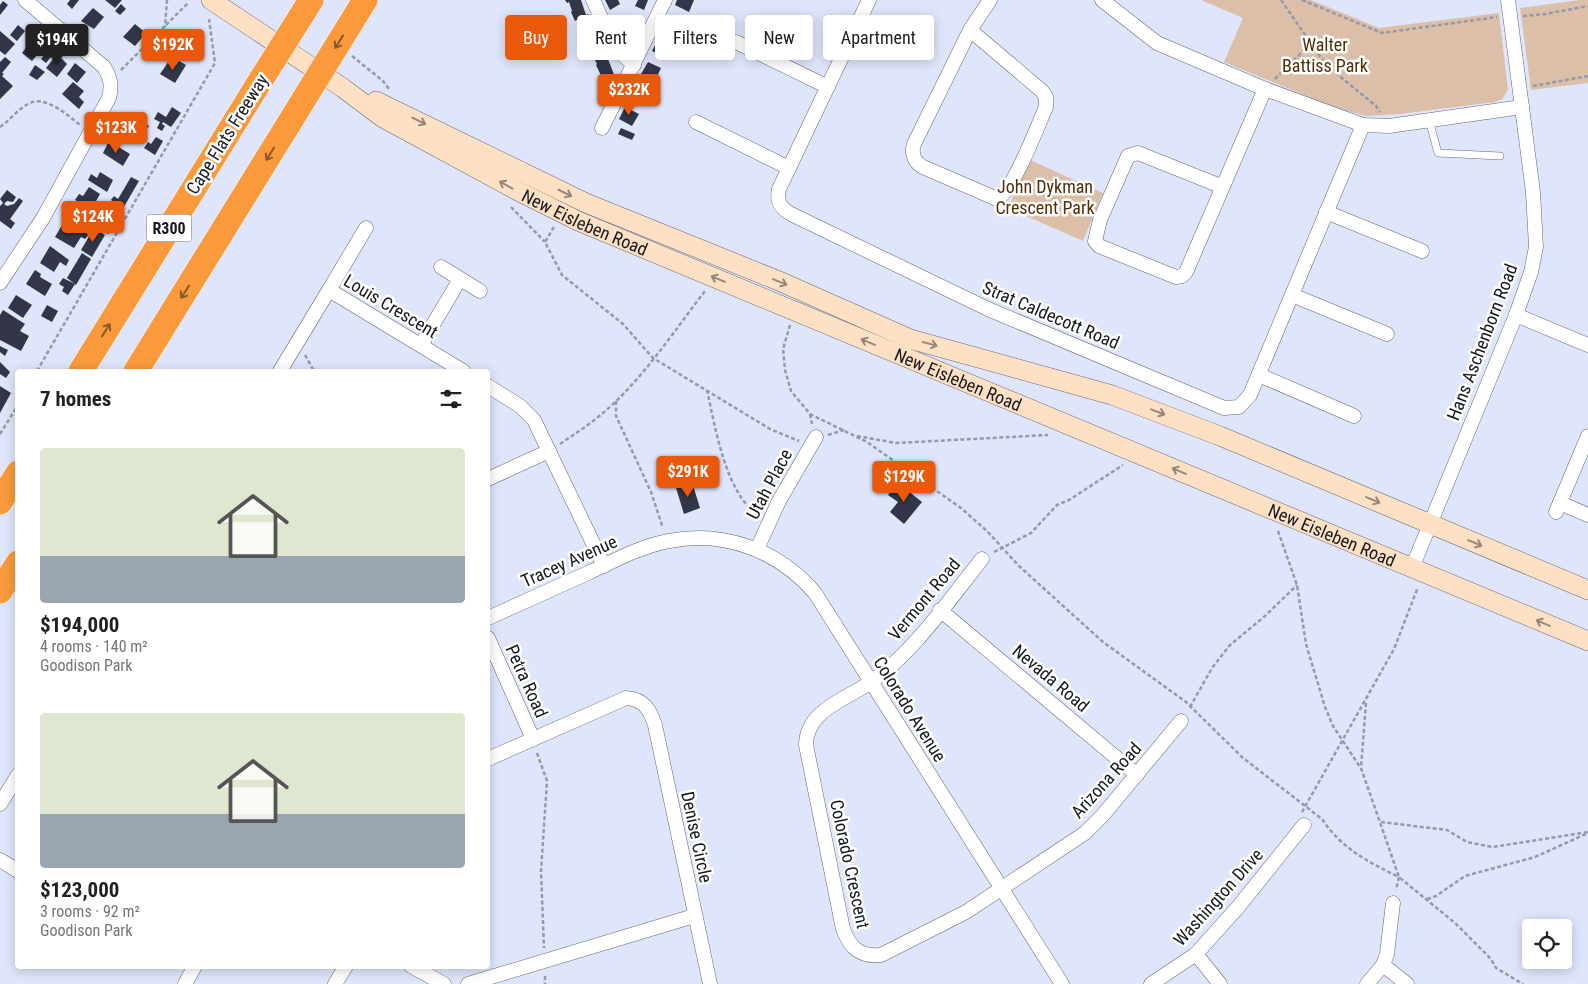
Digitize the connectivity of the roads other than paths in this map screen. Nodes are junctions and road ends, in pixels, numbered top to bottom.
1 (25, 0) edge
2 (311, 0) edge
3 (364, 0) edge
4 (592, 0) edge
5 (665, 0) edge
6 (990, 0) edge
7 (1102, 0) edge
8 (1508, 0) edge
9 (863, 2) edge
10 (210, 9) edge
11 (970, 30) junction
12 (736, 42) dead end
13 (634, 65) junction
14 (828, 87) junction
15 (343, 88) junction
16 (1265, 89) junction
17 (1522, 107) junction
18 (1429, 120) junction
19 (696, 122) dead end
20 (1363, 125) junction
21 (602, 128) dead end
22 (1500, 156) dead end
23 (789, 168) junction
24 (1223, 187) junction
25 (1326, 212) junction
26 (366, 228) dead end
27 (1422, 251) dead end
28 (440, 267) dead end
29 (460, 279) junction
30 (0, 283) edge
31 (329, 290) junction
32 (480, 291) dead end
33 (1292, 295) junction
34 (1516, 315) junction
35 (1387, 334) dead end
36 (421, 345) junction
37 (1588, 345) edge
38 (82, 369) edge
39 (137, 369) edge
40 (281, 369) edge
41 (460, 369) edge
42 (1259, 375) junction
43 (490, 387) edge
44 (1354, 416) dead end
45 (1588, 436) edge
46 (814, 442) road end
47 (549, 451) junction
48 (15, 478) edge
49 (490, 478) edge
50 (0, 502) edge
51 (1588, 515) edge
52 (1430, 524) junction
53 (668, 541) joint
54 (757, 549) junction
55 (982, 560) road end
56 (604, 566) junction
57 (15, 568) edge
58 (1415, 576) junction
59 (1588, 590) edge
60 (0, 591) edge
61 (940, 610) junction
62 (490, 617) edge
63 (1588, 641) edge
64 (490, 642) edge
65 (871, 682) junction
66 (1181, 721) road end
67 (533, 739) junction
68 (490, 758) edge
69 (1137, 775) junction
70 (15, 780) edge
71 (0, 804) edge
72 (1304, 825) road end
73 (0, 860) edge
74 (15, 869) edge
75 (1001, 888) junction
76 (1393, 903) road end
77 (694, 916) junction
78 (1196, 954) junction
79 (1383, 965) junction
80 (193, 969) edge
81 (344, 969) edge
82 (416, 969) edge
83 (184, 984) edge
84 (335, 984) edge
85 (444, 984) edge
86 (468, 984) edge
87 (710, 984) edge
88 (1062, 984) edge
89 (1150, 984) edge
90 (1220, 984) edge
91 (1367, 984) edge
92 (1407, 984) edge

1 - 30 street
38 -> 2 highway, Cape Flats Freeway / R300, bridge
3 -> 39 highway, R300, bridge
4 - 13 street
5 - 13 street
6 - 11 street
7 - 16 street
8 - 17 street, Hans Aschenborn Road
9 - 14 street, Strat Caldecott Road
10 - 15 main road, New Eisleben Road
11 - 11 street
12 - 14 street
13 - 21 street
14 - 23 street, Strat Caldecott Road
15 -> 52 main road, New Eisleben Road
58 -> 15 main road, New Eisleben Road
16 - 20 street
16 - 24 street
17 - 18 street
17 - 34 street, Hans Aschenborn Road
18 - 20 street
18 - 22 lane
19 - 23 street
20 - 25 street, Strat Caldecott Road
23 - 42 street, Strat Caldecott Road
24 - 24 street
25 - 27 street
25 - 33 street, Strat Caldecott Road
26 - 31 street
28 - 29 street
29 - 32 street
29 - 36 street
31 - 36 street, Louis Crescent
31 - 40 street, Louis Crescent
33 - 35 street
33 - 42 street, Strat Caldecott Road
34 - 37 street
34 - 52 street, Hans Aschenborn Road
36 - 41 street, Louis Crescent
42 - 44 street
43 - 47 street
45 - 51 street
46 - 54 street, Utah Place
47 - 49 street
47 - 56 street
48 - 50 highway
52 - 58 street, Hans Aschenborn Road
52 -> 59 main road, New Eisleben Road
53 - 54 street, Colorado Avenue
53 - 56 street, Tracey Avenue
54 - 65 street, Colorado Avenue
55 - 61 street, Vermont Road
56 - 62 street, Tracey Avenue
57 - 60 highway
63 -> 58 main road, New Eisleben Road
61 - 65 street, Vermont Road
61 - 69 street, Nevada Road
64 - 67 street, Petra Road
65 - 75 street, Colorado Avenue
65 - 75 street, Colorado Crescent
66 - 69 street, Arizona Road
67 - 68 street, Denise Circle
67 - 77 street, Denise Circle
69 - 75 street, Arizona Road
70 - 71 street
72 - 78 street, Washington Drive
73 - 74 street
75 - 88 street, Colorado Avenue
76 - 79 street
77 - 86 street
77 - 87 street, Denise Circle
78 - 89 street, Washington Drive
78 - 90 street
79 - 91 street
79 - 92 street
80 - 83 street
81 - 84 street
82 - 85 street

